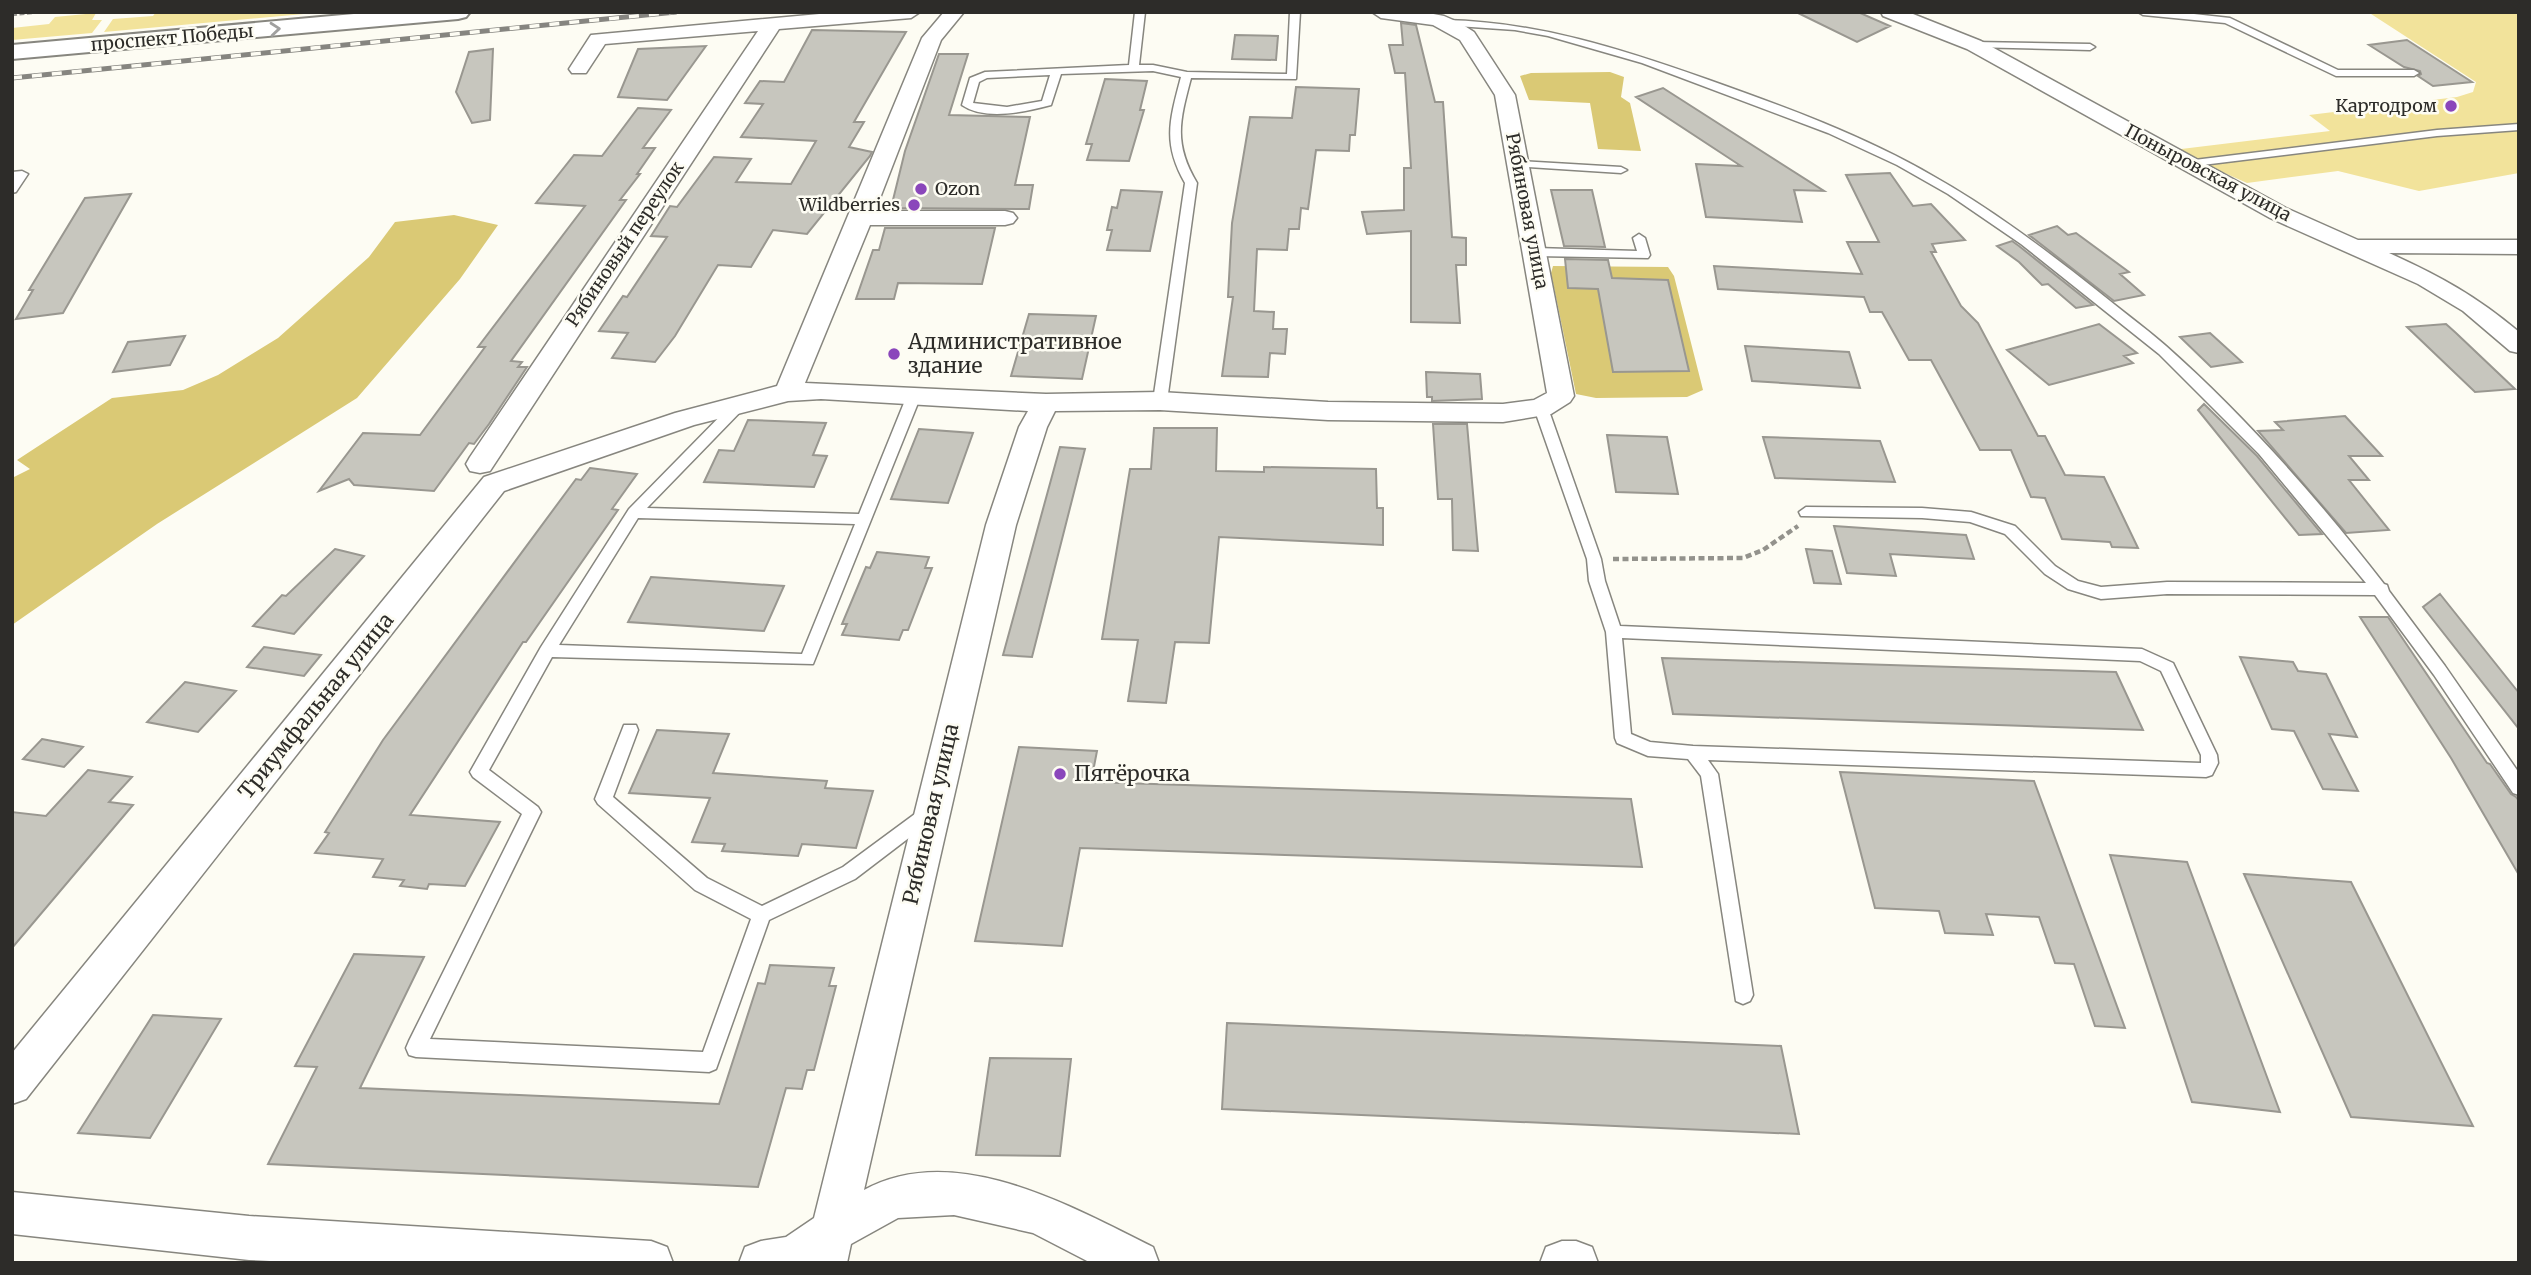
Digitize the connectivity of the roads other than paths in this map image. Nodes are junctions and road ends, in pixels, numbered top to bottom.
1 (458, 12) edge
2 (911, 12) edge
3 (955, 12) edge
4 (1140, 12) edge
5 (1296, 12) edge
6 (1381, 12) edge
7 (1890, 12) edge
8 (2143, 12) edge
9 (1444, 23) junction
10 (771, 26) junction
11 (1974, 46) junction
12 (2090, 47) dead end
13 (12, 52) edge
14 (1134, 68) junction
15 (579, 69) dead end
16 (1057, 70) junction
17 (2414, 73) dead end
18 (1187, 75) junction
19 (2519, 127) edge
20 (1518, 164) junction
21 (2186, 164) junction
22 (1621, 170) dead end
23 (12, 175) edge
24 (12, 190) edge
25 (861, 218) junction
26 (1005, 218) dead end
27 (1639, 238) dead end
28 (2358, 247) junction
29 (2519, 247) edge
30 (1536, 252) junction
31 (2519, 345) edge
32 (788, 392) junction
33 (913, 398) junction
34 (1160, 401) junction
35 (1551, 402) junction
36 (741, 403) junction
37 (1046, 403) junction
38 (480, 464) dead end
39 (1806, 512) dead end
40 (634, 513) junction
41 (863, 519) junction
42 (2382, 589) junction
43 (1614, 632) junction
44 (547, 651) junction
45 (630, 730) dead end
46 (1693, 753) junction
47 (2519, 788) edge
48 (932, 811) junction
49 (762, 915) junction
50 (1742, 995) dead end
51 (12, 1085) edge
52 (12, 1213) edge
53 (830, 1247) edge
54 (243, 1251) edge
55 (651, 1263) edge
56 (761, 1263) edge
57 (1137, 1263) edge
58 (1562, 1263) edge
59 (1576, 1263) edge

13 -> 1 main road, проспект Победы
2 - 10 street
3 - 25 street
4 - 14 lane
5 - 18 lane
6 - 9 street
7 - 11 street, Поныровская улица
8 - 17 lane
9 - 20 street, Рябиновая улица
9 - 42 lane
10 - 15 street
10 - 38 street, Рябиновый переулок
11 - 12 lane
11 - 21 street, Поныровская улица
14 - 16 lane
14 - 18 lane
16 - 16 lane
18 - 34 lane
19 - 21 lane
20 - 22 lane
20 - 30 street, Рябиновая улица
21 - 28 street, Поныровская улица
23 - 24 lane
25 - 26 street
25 - 32 street
27 - 30 lane
28 - 29 street
28 - 31 street, Поныровская улица
30 - 35 street, Рябиновая улица
32 - 33 street, Триумфальная улица
32 - 36 street, Триумфальная улица
33 - 37 street, Триумфальная улица
33 - 41 lane
34 - 35 street, Триумфальная улица
34 - 37 street, Триумфальная улица
35 - 43 lane
36 - 40 lane
36 - 51 street, Триумфальная улица
37 - 48 street, Рябиновая улица
39 - 42 lane
40 - 41 lane
40 - 44 lane
41 - 44 lane
42 - 47 lane
43 - 46 lane
43 - 46 lane
44 - 49 lane
45 - 49 lane
46 - 50 lane
48 - 49 lane
48 - 53 street, Рябиновая улица
52 - 54 street
53 - 56 street
53 - 57 street
54 - 55 street
58 - 59 street

